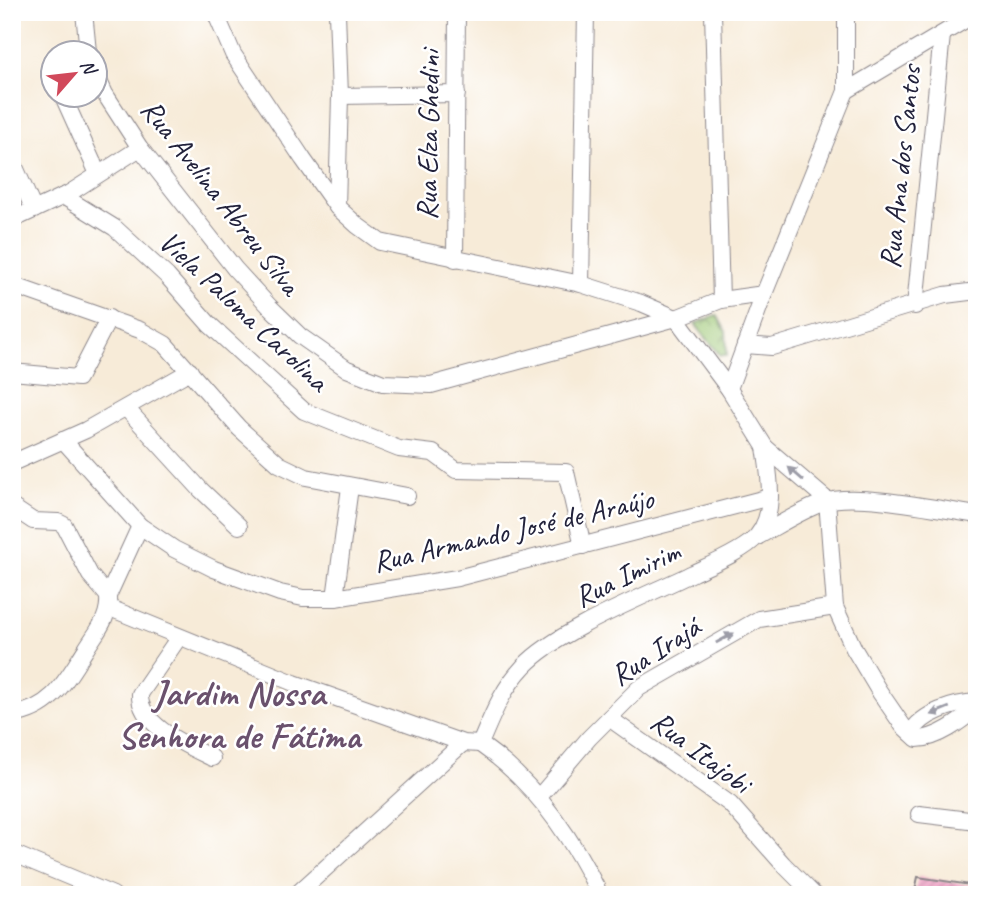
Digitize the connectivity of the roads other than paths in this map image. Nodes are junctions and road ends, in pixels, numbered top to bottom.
1 (84, 12) edge
2 (215, 12) edge
3 (337, 12) edge
4 (457, 12) edge
5 (586, 12) edge
6 (713, 12) edge
7 (846, 12) edge
8 (977, 13) edge
9 (942, 35) junction
10 (87, 38) edge
11 (846, 91) junction
12 (457, 94) junction
13 (340, 96) junction
14 (108, 99) edge
15 (68, 108) edge
16 (140, 148) junction
17 (12, 160) edge
18 (98, 174) junction
19 (63, 196) junction
20 (337, 207) junction
21 (34, 210) junction
22 (12, 220) edge
23 (455, 259) junction
24 (581, 284) junction
25 (12, 285) edge
26 (977, 290) edge
27 (764, 294) junction
28 (721, 300) junction
29 (915, 306) junction
30 (109, 318) junction
31 (676, 318) junction
32 (745, 345) junction
33 (190, 371) junction
34 (12, 372) edge
35 (729, 389) junction
36 (127, 408) junction
37 (63, 440) junction
38 (765, 447) junction
39 (12, 463) edge
40 (351, 487) junction
41 (407, 496) dead end
42 (770, 497) junction
43 (827, 500) junction
44 (12, 507) edge
45 (977, 515) edge
46 (140, 526) junction
47 (239, 526) dead end
48 (757, 537) junction
49 (583, 546) junction
50 (335, 598) junction
51 (109, 602) junction
52 (835, 607) junction
53 (179, 636) junction
54 (977, 702) edge
55 (977, 708) edge
56 (12, 715) edge
57 (609, 718) junction
58 (911, 733) junction
59 (472, 743) junction
60 (212, 758) dead end
61 (539, 797) junction
62 (919, 814) dead end
63 (977, 821) edge
64 (12, 853) edge
65 (113, 895) edge
66 (296, 895) edge
67 (600, 895) edge
68 (814, 895) edge

1 - 10 street
2 - 20 street
3 - 13 street
4 - 12 street, Rua Elza Ghedini
5 - 24 street
6 - 28 street
7 - 11 street
8 - 9 street
9 - 11 street
9 - 29 street, Rua Ana dos Santos
11 - 27 street
12 - 13 street
12 - 23 street, Rua Elza Ghedini
13 - 20 street
14 - 16 street, Rua Avelina Abreu Silva
15 - 18 street
16 - 18 street
16 - 31 street, Rua Avelina Abreu Silva
17 - 21 street
18 - 19 street
19 - 21 street
19 - 49 street, Viela Paloma Carolina
20 - 23 street
21 - 22 street
23 - 24 street
24 - 31 street
25 - 30 street
26 - 29 street
27 - 28 street, Rua Avelina Abreu Silva
27 - 32 street
28 - 31 street, Rua Avelina Abreu Silva
29 - 32 street
30 - 33 street
30 - 34 street
31 - 35 street
32 - 35 street
33 - 36 street
33 - 40 street
35 - 38 street
36 - 37 street
36 - 47 street
37 - 39 street
37 - 46 street
38 - 42 street
43 -> 38 street
40 - 41 street
40 - 50 street, Rua Armando José de Araújo
42 - 48 street
42 - 49 street, Rua Armando José de Araújo
43 - 45 street
43 - 48 street, Rua Imirim
43 - 52 street
44 - 51 street
46 - 50 street
46 - 51 street
48 - 59 street, Rua Imirim
49 - 50 street, Rua Armando José de Araújo
51 - 53 street
51 - 56 street
57 -> 52 street, Rua Irajá
52 - 58 street
53 - 59 street
53 - 60 street
54 -> 58 street
55 - 58 street
57 - 61 street, Rua Irajá
57 - 68 street, Rua Itajobi
59 - 61 street
59 - 66 street
61 - 67 street
62 - 63 street
64 - 65 street

